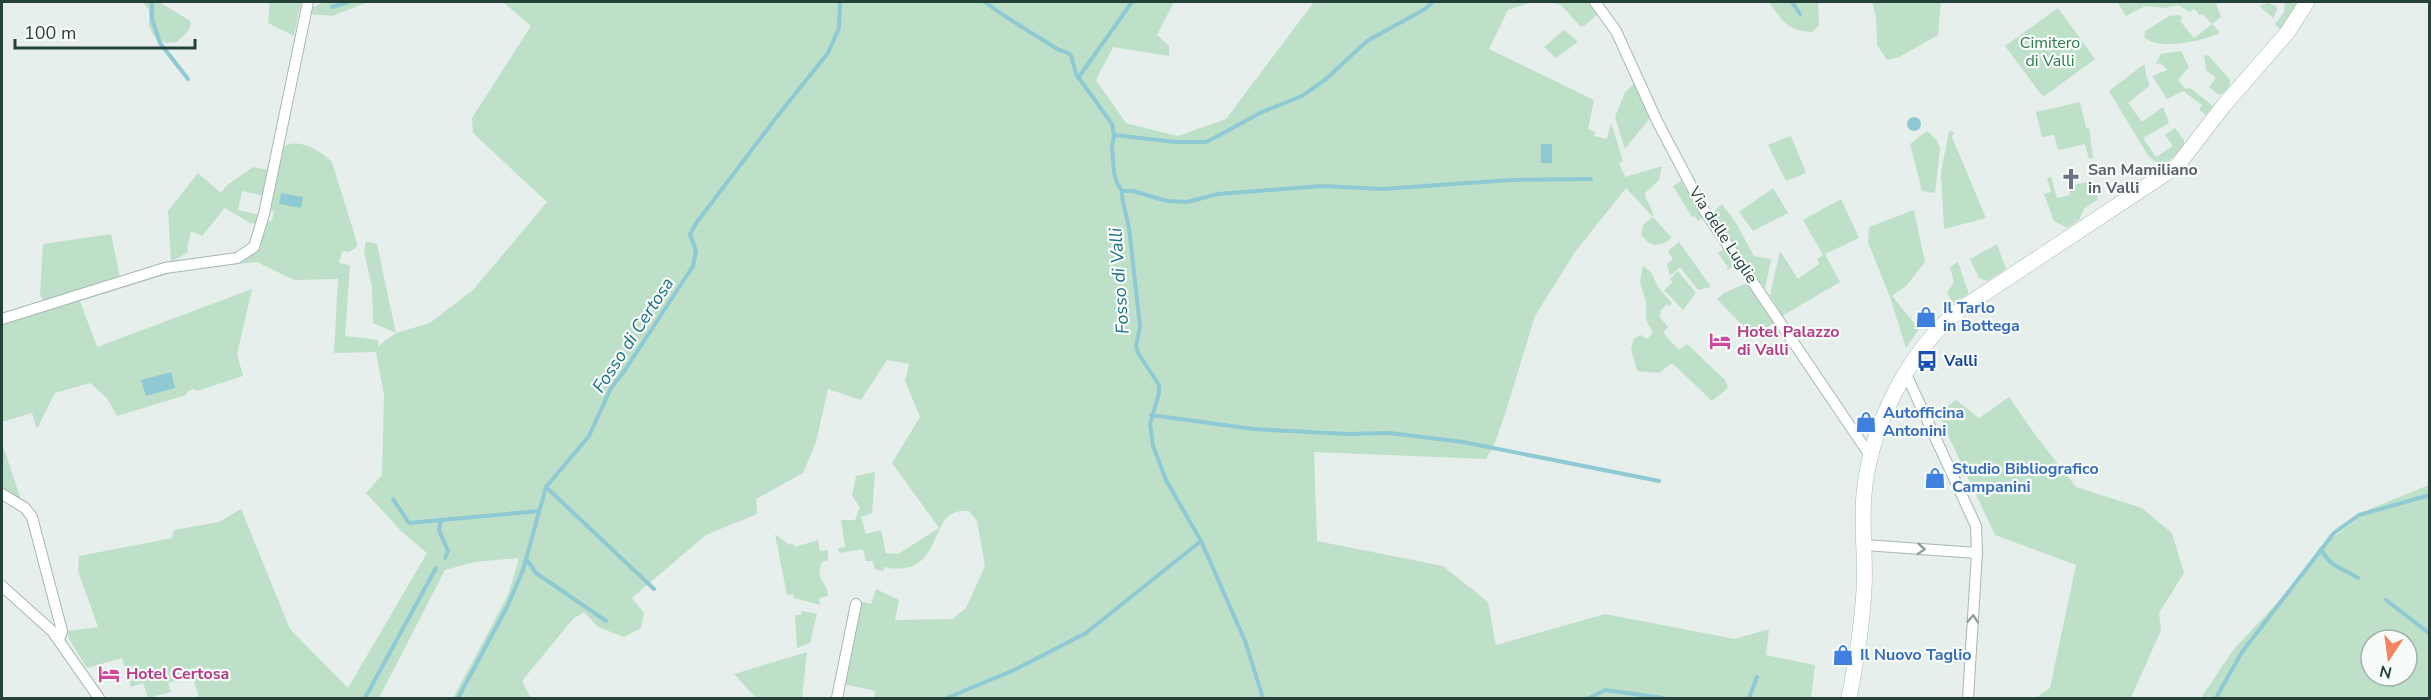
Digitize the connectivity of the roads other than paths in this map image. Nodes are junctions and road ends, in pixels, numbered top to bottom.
1 (308, 2) edge
2 (1595, 2) edge
3 (2307, 2) edge
4 (2, 319) edge
5 (1905, 372) junction
6 (1871, 457) junction
7 (2, 494) edge
8 (1865, 545) junction
9 (1977, 553) junction
10 (2, 586) edge
11 (856, 604) dead end
12 (59, 640) junction
13 (99, 699) edge
14 (837, 699) edge
15 (1849, 699) edge
16 (1968, 699) edge

1 - 4 street
2 - 6 street, Via delle Luglie
3 - 5 main road
5 - 6 main road
5 - 9 street
6 - 8 main road
7 - 12 street
8 -> 9 street
8 - 15 main road
16 -> 9 street
10 - 12 street
11 - 14 street
12 - 13 street

